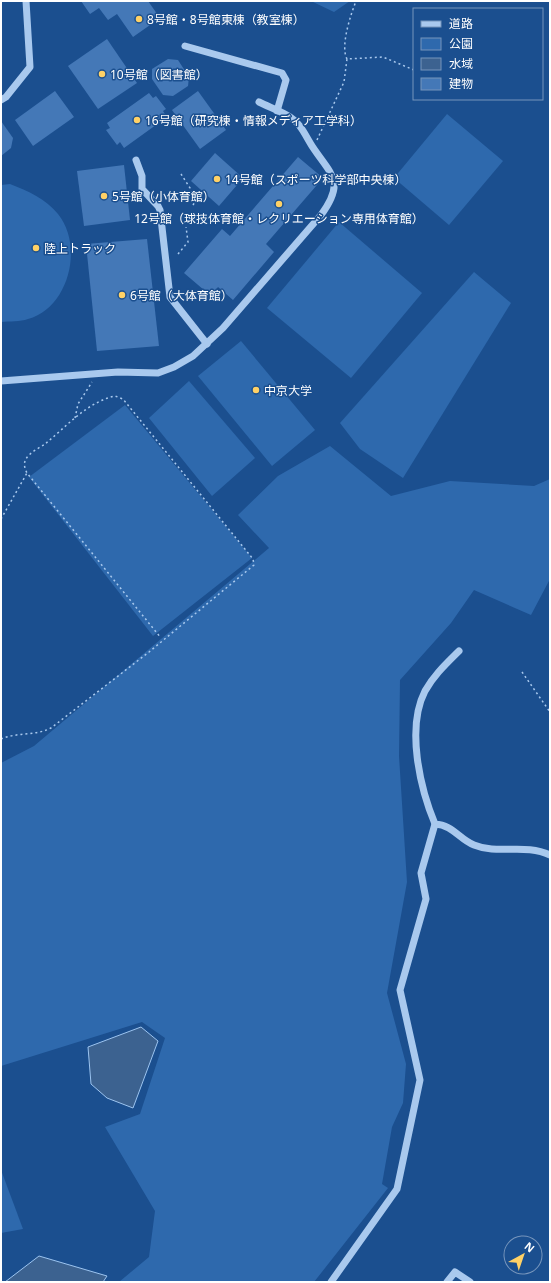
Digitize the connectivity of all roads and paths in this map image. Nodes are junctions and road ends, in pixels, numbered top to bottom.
1 (26, 1) edge
2 (356, 1) edge
3 (185, 46) dead end
4 (346, 59) junction
5 (413, 70) edge
6 (1, 100) edge
7 (260, 102) dead end
8 (277, 111) junction
9 (312, 146) junction
10 (136, 160) dead end
11 (181, 174) dead end
12 (192, 195) dead end
13 (196, 200) dead end
14 (193, 205) dead end
15 (186, 227) dead end
16 (178, 254) dead end
17 (207, 344) junction
18 (93, 373) junction
19 (1, 381) edge
20 (75, 418) junction
21 (27, 474) junction
22 (1, 519) edge
23 (161, 638) dead end
24 (459, 651) dead end
25 (522, 672) dead end
26 (550, 712) edge
27 (1, 739) edge
28 (435, 824) junction
29 (550, 855) edge
30 (331, 1282) edge
31 (447, 1282) edge
32 (470, 1282) edge

1 - 6 street
2 - 4 path
3 - 8 street
4 - 5 path
4 - 9 path
7 - 8 street
8 - 9 street
9 - 17 street
10 - 17 street
11 - 12 path
13 - 14 path
15 - 16 path
17 - 18 street
18 - 19 street
18 - 20 path
20 - 21 path
20 - 27 path
21 - 22 path
21 - 23 path
24 - 28 street
25 - 26 path
28 - 29 street
28 - 30 street
31 - 32 street

